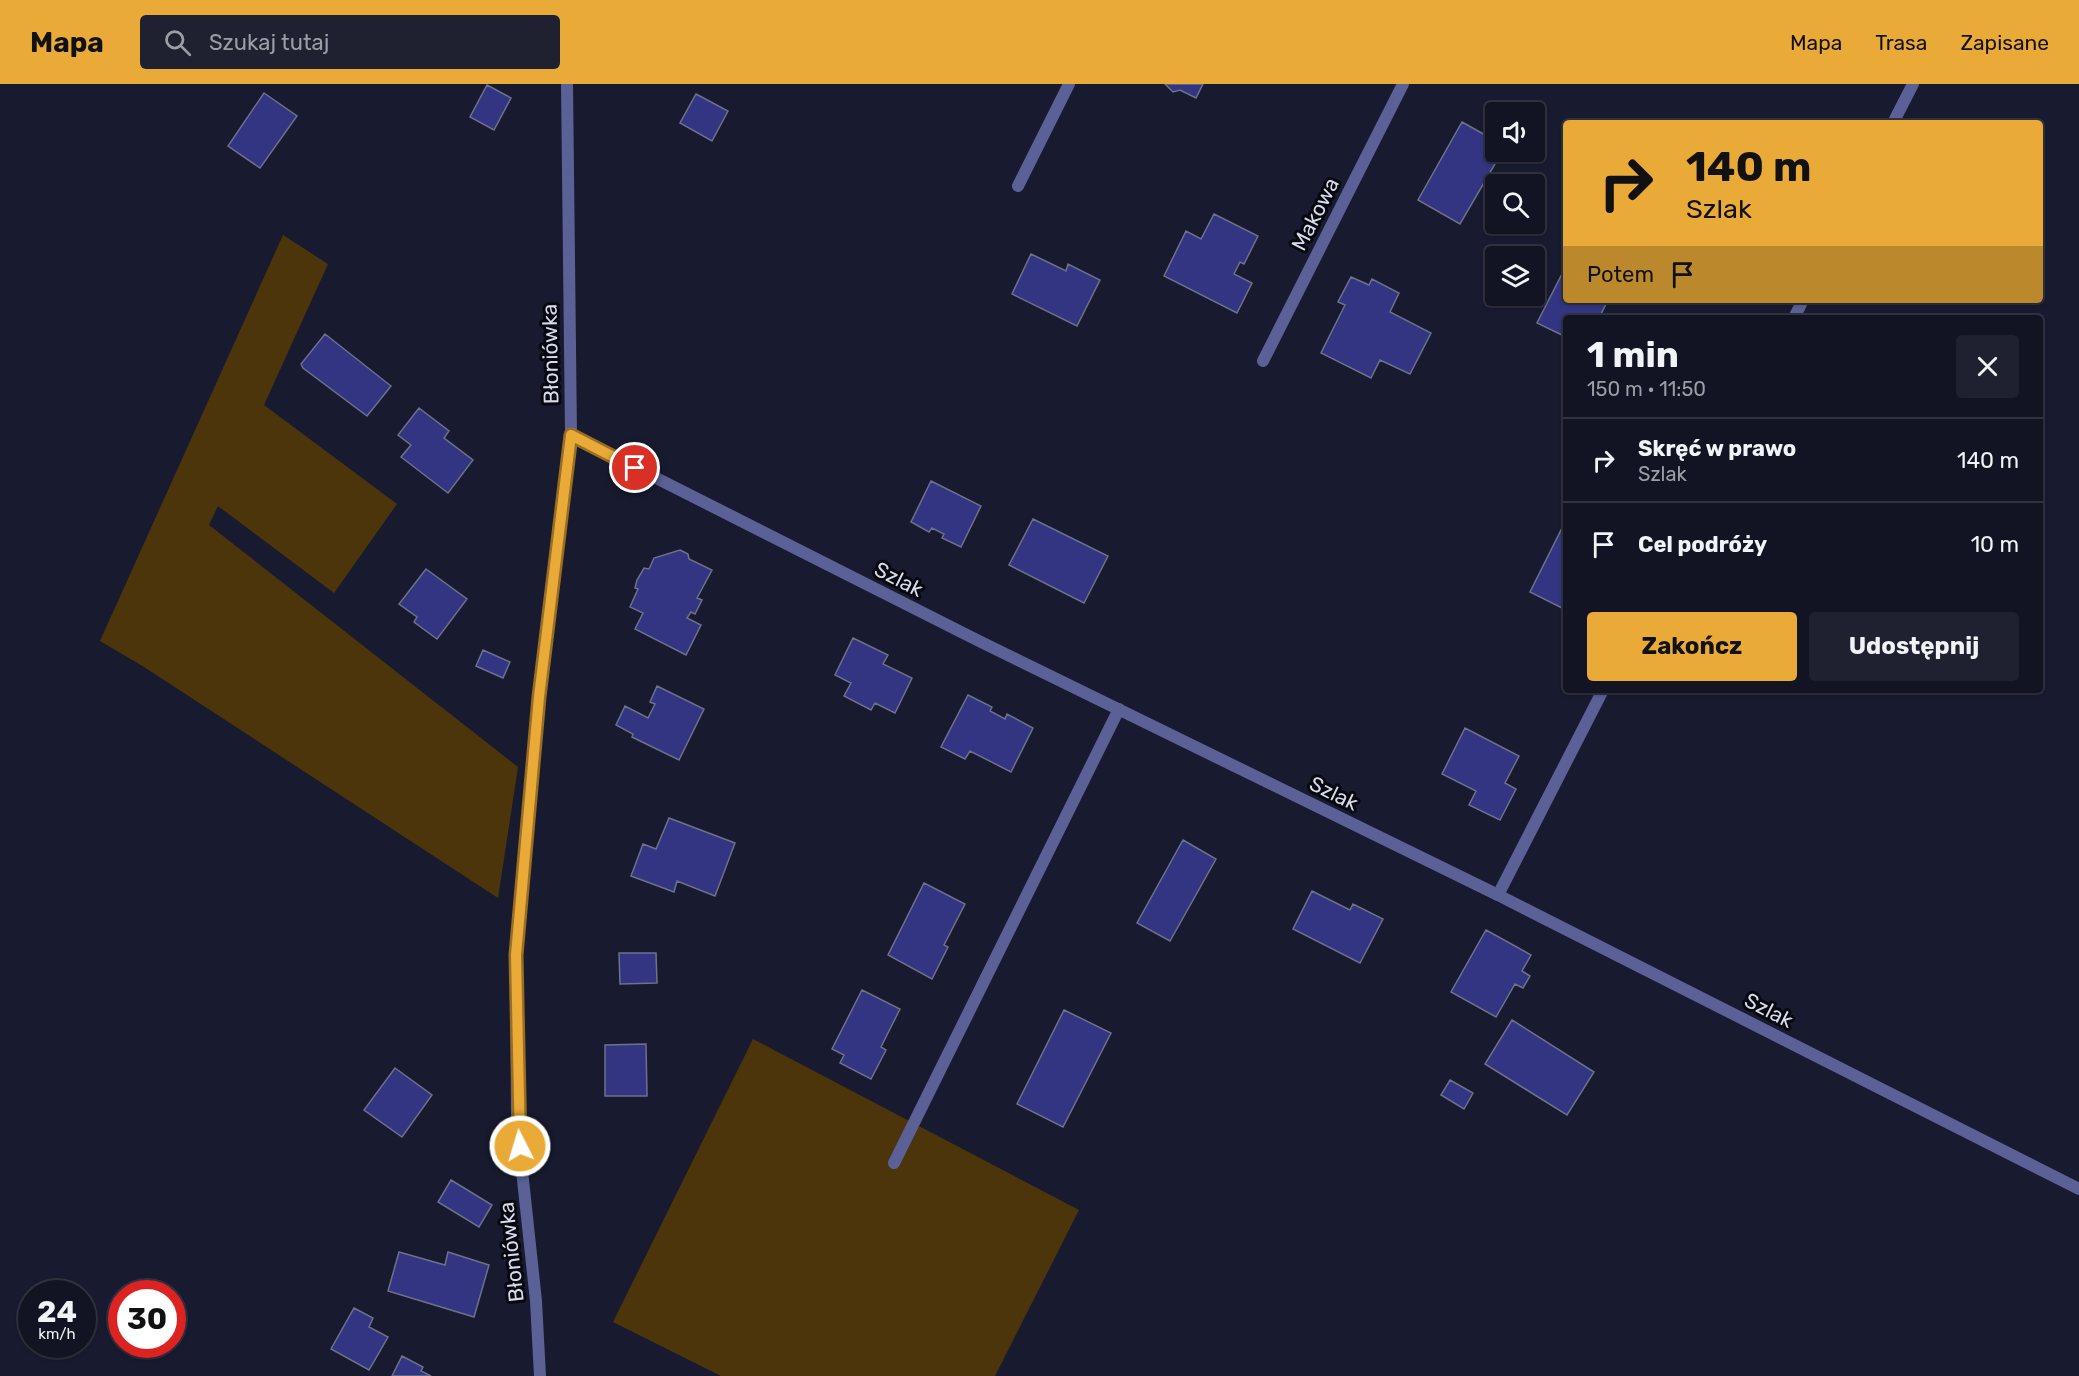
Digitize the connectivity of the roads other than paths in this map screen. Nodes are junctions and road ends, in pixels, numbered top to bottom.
1 (567, 84) edge
2 (1068, 84) edge
3 (1403, 84) edge
4 (1913, 84) edge
5 (1895, 120) edge
6 (1018, 186) dead end
7 (1263, 361) dead end
8 (571, 435) junction
9 (1601, 693) edge
10 (1119, 709) junction
11 (1498, 895) junction
12 (894, 1163) dead end
13 (2079, 1189) edge
14 (540, 1376) edge

1 - 8 street, Błoniówka
2 - 6 street
3 - 7 street, Makowa
4 - 5 street
8 - 10 street, Szlak
8 - 14 street, Błoniówka
9 - 11 street
10 - 11 street, Szlak
10 - 12 street
11 - 13 street, Szlak

